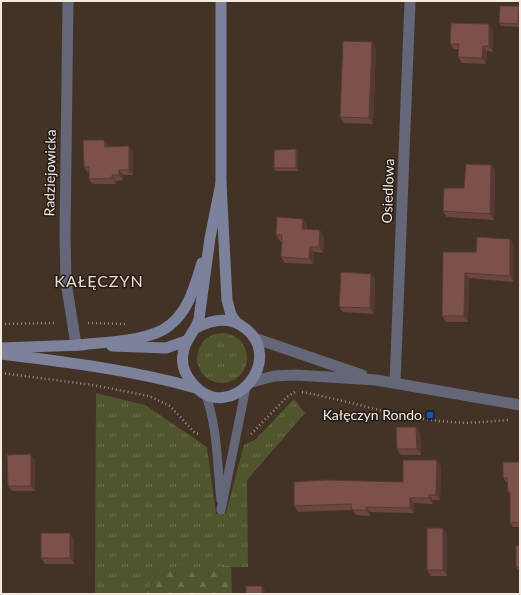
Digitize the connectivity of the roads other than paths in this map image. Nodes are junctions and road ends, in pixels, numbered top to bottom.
1 (68, 1) edge
2 (221, 1) edge
3 (410, 1) edge
4 (220, 183) junction
5 (210, 238) junction
6 (236, 322) junction
7 (196, 328) junction
8 (254, 338) junction
9 (186, 341) junction
10 (76, 345) junction
11 (1, 348) edge
12 (1, 354) edge
13 (376, 380) junction
14 (395, 383) junction
15 (249, 385) junction
16 (200, 391) junction
17 (520, 405) edge

1 - 10 street, Radziejowicka
2 - 4 main road
3 - 14 street, Osiedlowa
4 - 5 main road
4 - 6 main road
5 - 7 main road
5 - 10 main road
6 - 7 main road
6 - 8 main road
7 - 9 main road
8 - 13 street
8 - 15 main road
9 - 10 main road
9 - 16 main road
10 - 11 main road
12 - 16 main road
13 - 14 street
13 - 15 street
14 - 17 street
15 - 16 main road
15 - 16 lane

